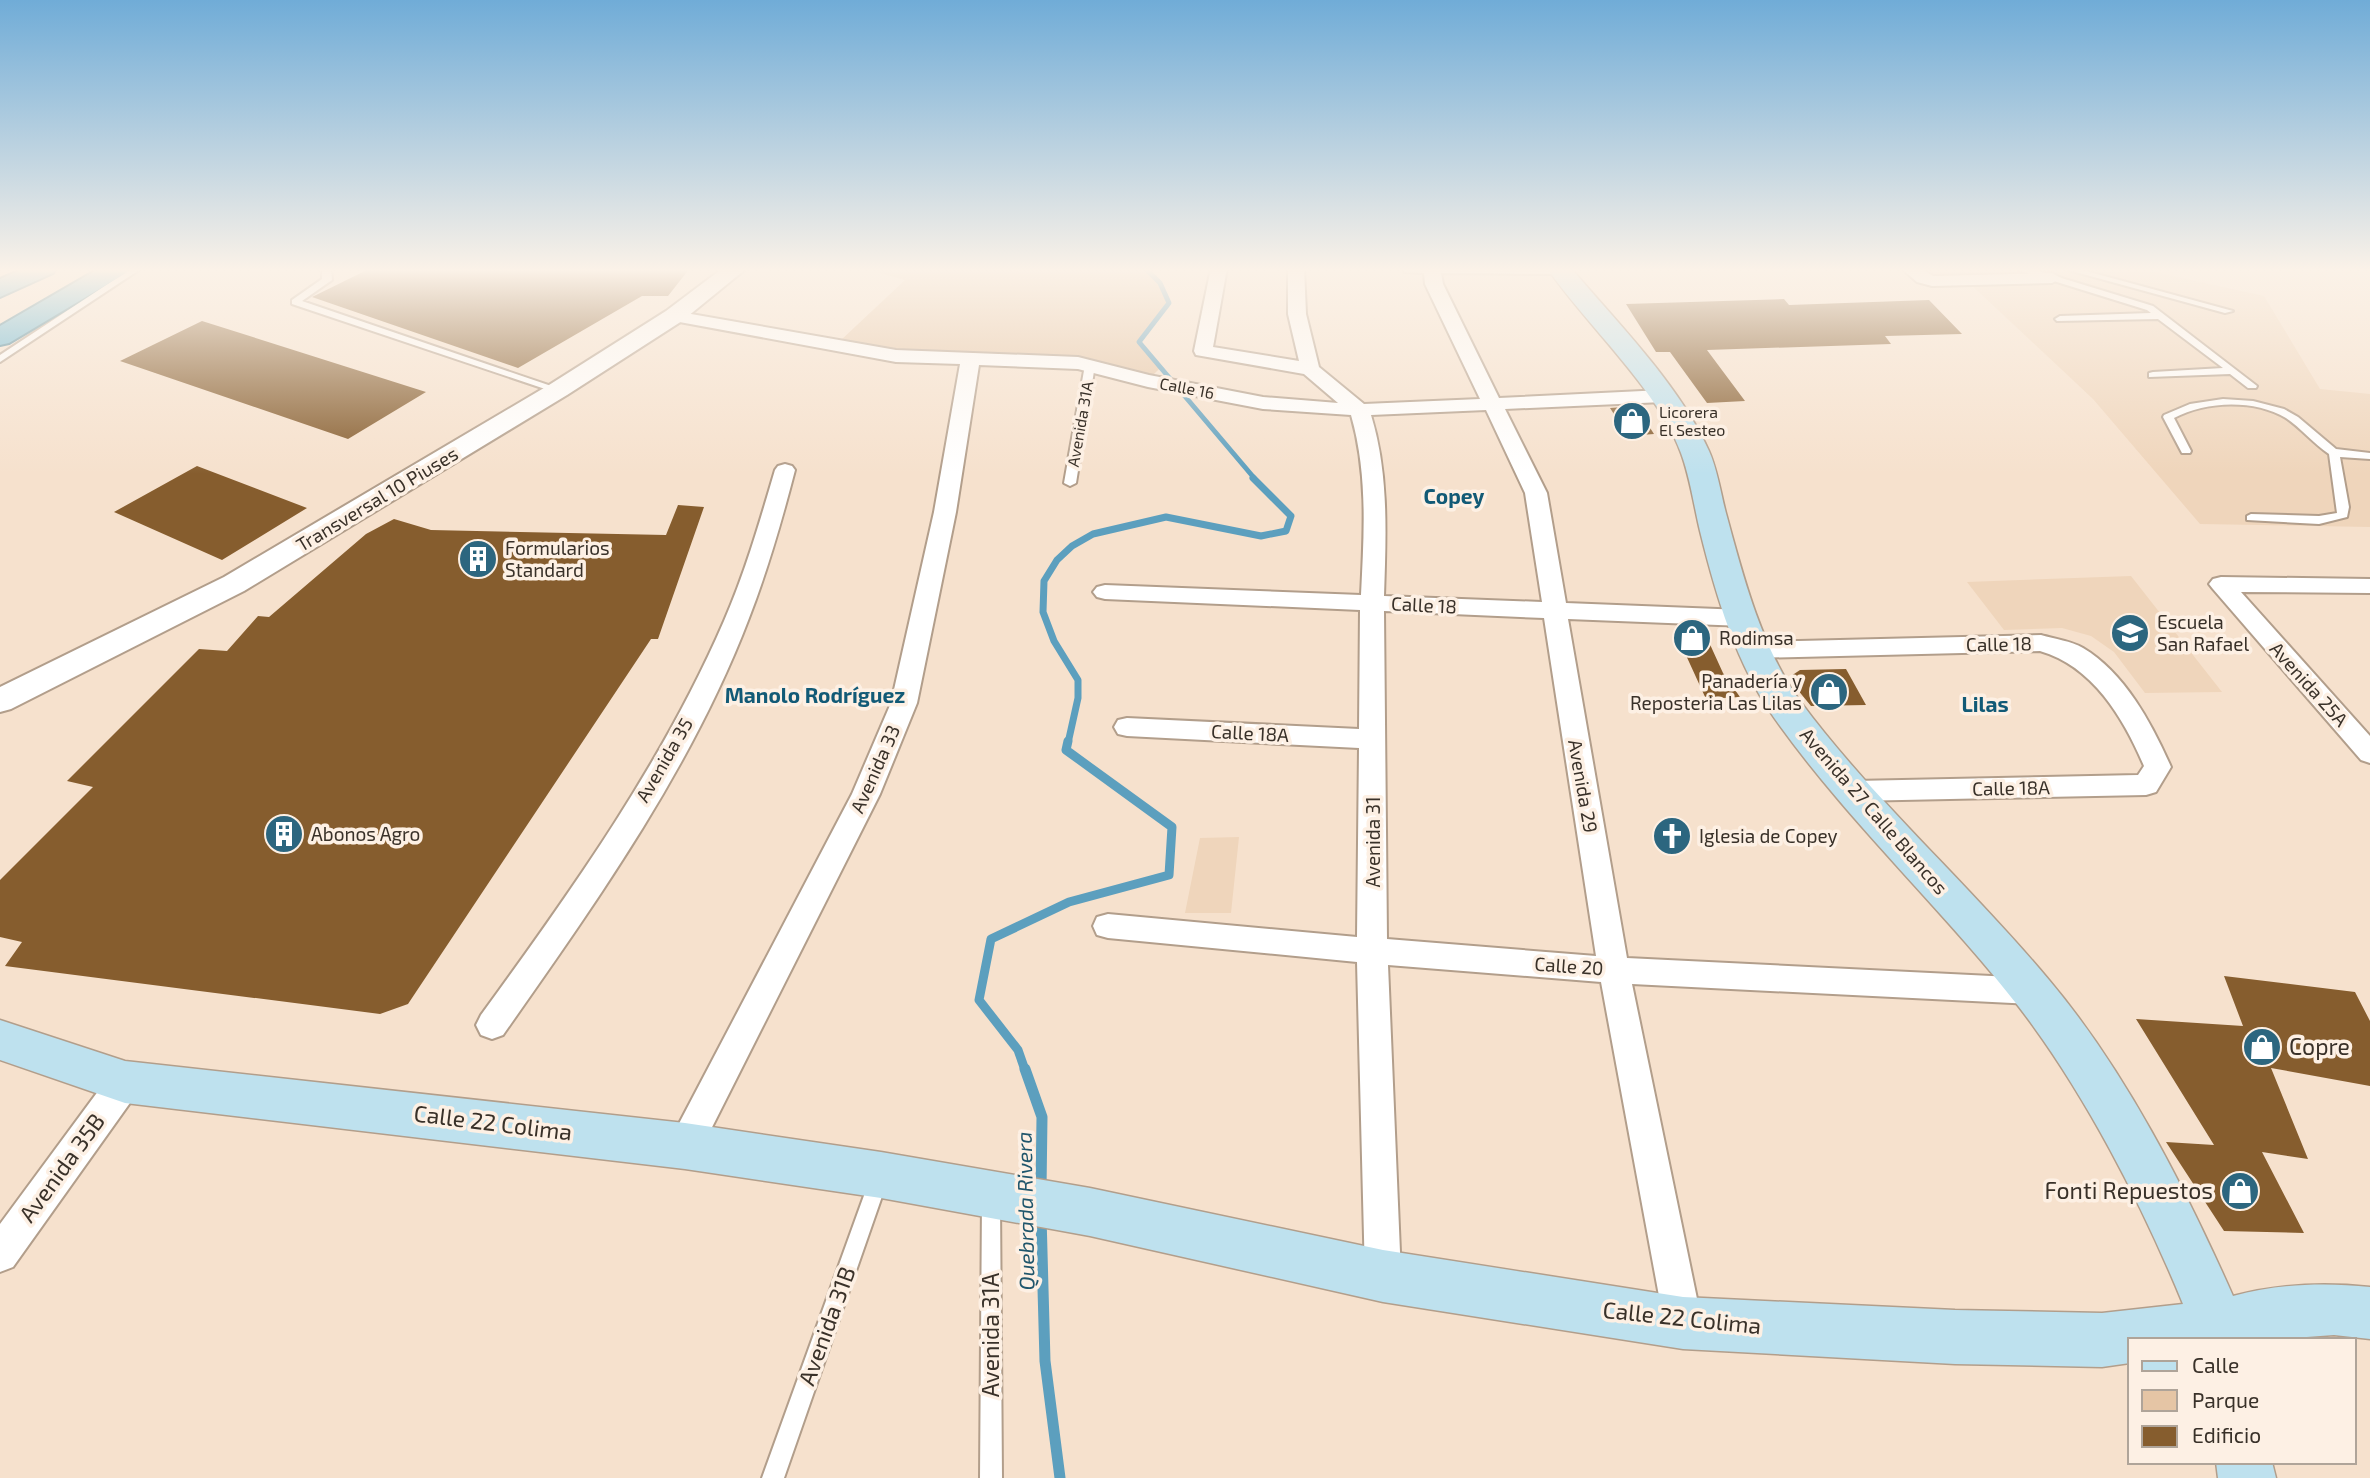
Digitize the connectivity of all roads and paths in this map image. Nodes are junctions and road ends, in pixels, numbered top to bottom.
1 (33, 337) edge
2 (400, 337) edge
3 (641, 337) edge
4 (787, 337) edge
5 (1205, 337) edge
6 (1302, 337) edge
7 (1460, 337) edge
8 (1616, 337) edge
9 (2187, 337) edge
10 (1205, 352) joint
11 (0, 359) edge
12 (970, 360) junction
13 (1090, 365) junction
14 (1310, 369) junction
15 (2232, 371) junction
16 (2153, 375) dead end
17 (1148, 381) joint
18 (2252, 386) dead end
19 (558, 390) junction
20 (1663, 396) junction
21 (1494, 404) junction
22 (1359, 410) junction
23 (2186, 451) dead end
24 (2334, 452) junction
25 (2370, 456) edge
26 (785, 470) dead end
27 (1070, 483) dead end
28 (2251, 518) dead end
29 (2370, 586) edge
30 (1105, 592) dead end
31 (1372, 602) junction
32 (1554, 611) junction
33 (1743, 618) junction
34 (1753, 650) junction
35 (0, 701) edge
36 (1127, 727) dead end
37 (1374, 739) junction
38 (2370, 753) edge
39 (2158, 767) joint
40 (1854, 791) junction
41 (1108, 926) dead end
42 (1372, 951) junction
43 (1614, 970) junction
44 (2032, 991) junction
45 (492, 1024) dead end
46 (0, 1040) edge
47 (125, 1082) junction
48 (685, 1146) junction
49 (881, 1175) junction
50 (996, 1194) junction
51 (0, 1254) edge
52 (1383, 1276) junction
53 (2370, 1313) edge
54 (1683, 1323) junction
55 (2220, 1333) edge
56 (2128, 1338) edge
57 (2136, 1338) edge
58 (774, 1478) edge
59 (991, 1478) edge

1 - 11 lane
2 - 19 lane
3 - 19 street, Transversal 10 Piuses
4 - 12 street, Calle 16
5 - 10 street
6 - 14 street
7 - 21 street, Avenida 29
8 - 20 main road, Avenida 27 Calle Blancos
9 - 15 lane
10 - 14 street
12 - 13 street, Calle 16
12 - 48 street, Avenida 33
13 - 17 street, Calle 16
13 - 27 lane, Avenida 31A
14 - 22 street
15 - 16 lane
15 - 18 lane
17 - 22 street, Calle 16
19 - 35 street, Transversal 10 Piuses
20 - 21 street, Calle 16
20 - 33 main road, Avenida 27 Calle Blancos
21 - 22 street, Calle 16
21 - 32 street, Avenida 29
22 - 31 street, Avenida 31
23 - 24 lane
24 - 25 lane
24 - 28 lane
26 - 45 street, Avenida 35
29 - 38 street, Avenida 25A
30 - 31 street, Calle 18
31 - 32 street, Calle 18
31 - 37 street, Avenida 31
32 - 33 street, Calle 18
32 - 43 street, Avenida 29
33 - 34 main road, Avenida 27 Calle Blancos
34 - 39 street, Calle 18
34 - 40 main road, Avenida 27 Calle Blancos
36 - 37 street, Calle 18A
37 - 42 street, Avenida 31
39 - 40 street, Calle 18A
40 - 44 main road, Avenida 27 Calle Blancos
41 - 42 street, Calle 20
42 - 43 street, Calle 20
42 - 52 street, Avenida 31
43 - 44 street, Calle 20
43 - 54 street, Avenida 29
44 - 55 main road, Avenida 27 Calle Blancos
46 - 47 main road, Calle 22 Colima
47 - 48 main road, Calle 22 Colima
47 - 51 street, Avenida 35B
48 - 49 main road, Calle 22 Colima
49 - 50 main road, Calle 22 Colima
49 - 58 lane, Avenida 31B
50 - 52 main road, Calle 22 Colima
50 - 59 lane, Avenida 31A
52 - 54 main road, Calle 22 Colima
53 - 55 main road, Calle 22 Colima
54 - 56 main road, Calle 22 Colima
55 - 57 main road, Calle 22 Colima

